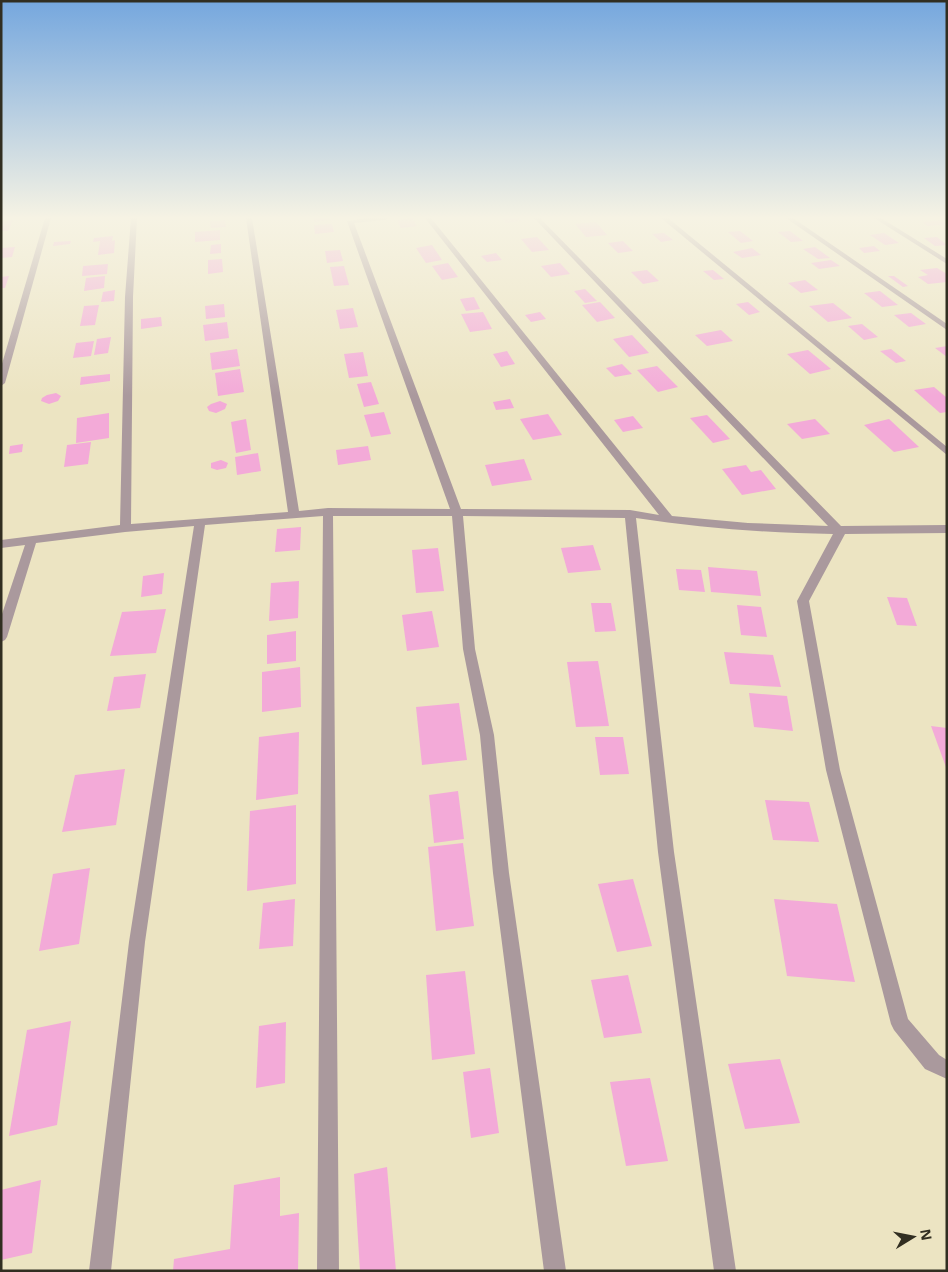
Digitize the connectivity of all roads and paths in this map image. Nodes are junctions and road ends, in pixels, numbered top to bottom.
1 (31, 277) edge
2 (130, 277) edge
3 (258, 277) edge
4 (371, 277) edge
5 (475, 277) edge
6 (594, 277) edge
7 (736, 277) edge
8 (874, 277) edge
9 (947, 328) edge
10 (1, 383) edge
11 (947, 452) edge
12 (328, 512) junction
13 (457, 513) junction
14 (294, 514) junction
15 (630, 514) junction
16 (669, 520) junction
17 (200, 521) junction
18 (125, 528) junction
19 (947, 529) edge
20 (840, 532) junction
21 (32, 539) junction
22 (1, 544) edge
23 (1, 637) edge
24 (947, 1070) edge
25 (100, 1271) edge
26 (328, 1271) edge
27 (555, 1271) edge
28 (725, 1271) edge

1 - 10 street
2 - 18 street
3 - 14 street
4 - 13 street
5 - 16 street
6 - 20 street
7 - 11 street
8 - 9 street
12 - 13 street
12 - 14 street
12 - 26 street
13 - 15 street
13 - 27 street
14 - 17 street
15 - 16 street
15 - 28 street
16 - 20 street
17 - 18 street
17 - 25 street
18 - 21 street
19 - 20 street
20 - 24 street
21 - 22 street
21 - 23 street

